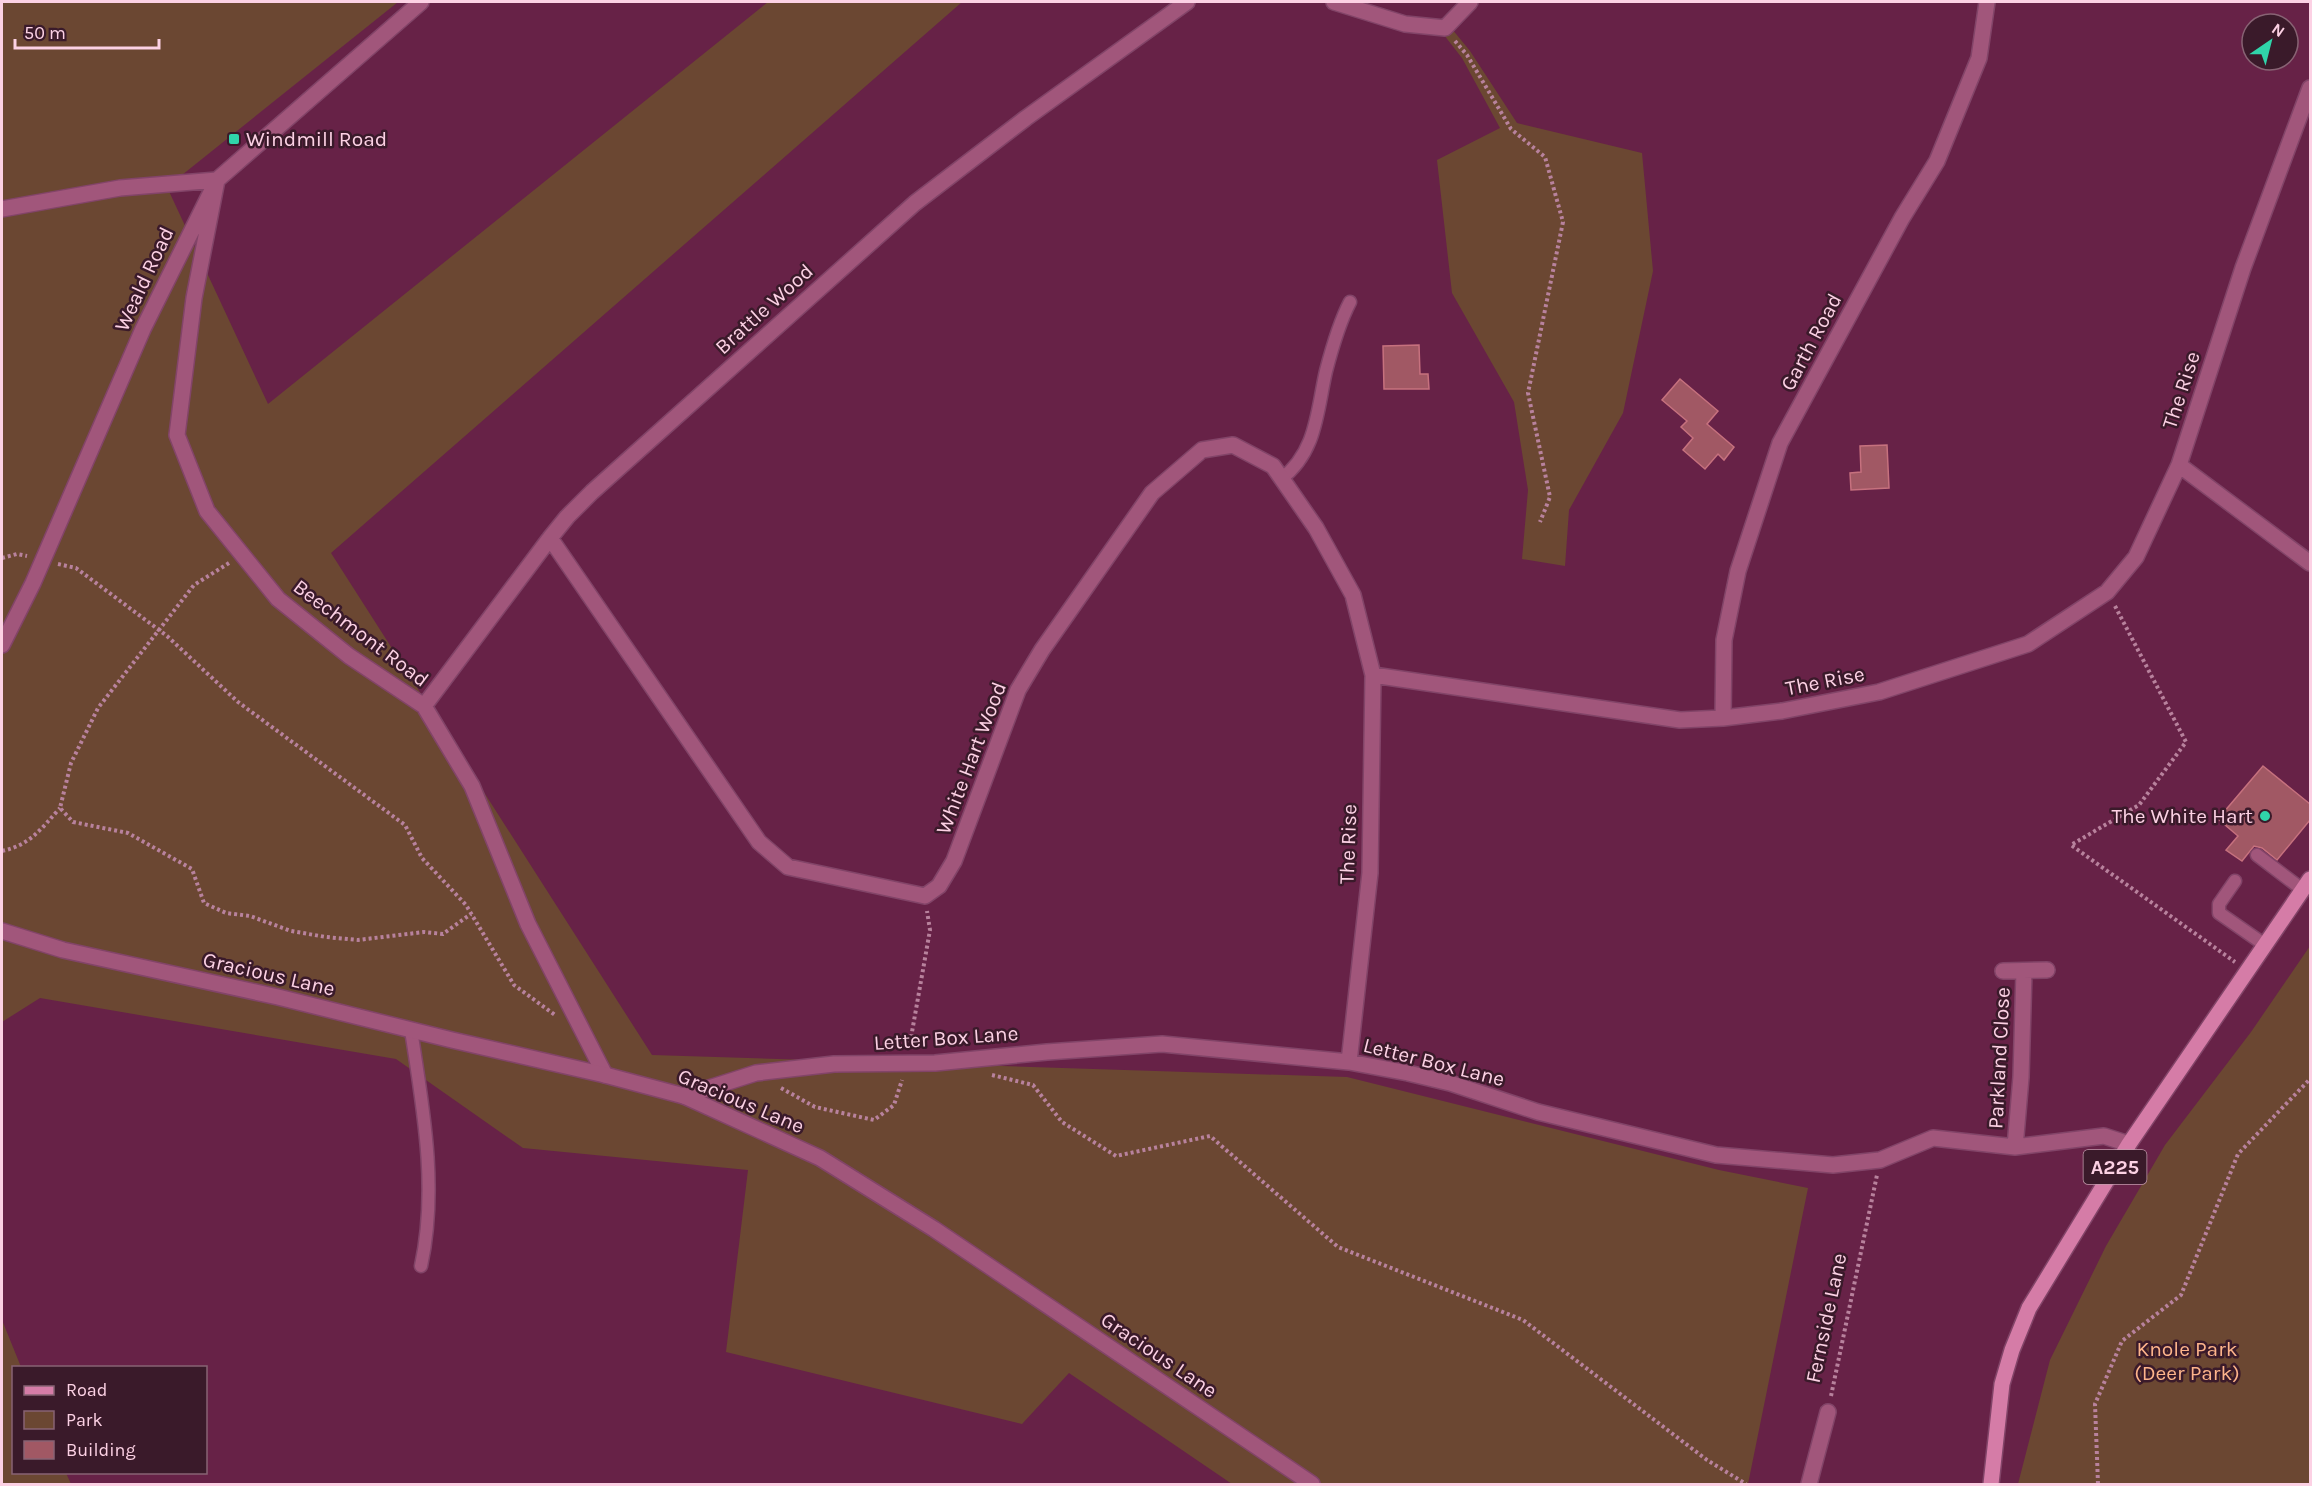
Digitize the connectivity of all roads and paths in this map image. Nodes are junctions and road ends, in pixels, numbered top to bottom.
1 (421, 2) edge
2 (1187, 2) edge
3 (1334, 2) edge
4 (1470, 2) edge
5 (1987, 2) edge
6 (1445, 28) junction
7 (2310, 88) edge
8 (217, 180) junction
9 (2, 209) edge
10 (1350, 302) dead end
11 (2179, 465) junction
12 (1281, 479) junction
13 (1540, 522) dead end
14 (550, 538) junction
15 (242, 555) junction
16 (2, 558) edge
17 (43, 560) junction
18 (2310, 563) edge
19 (2107, 592) junction
20 (159, 630) junction
21 (2, 645) edge
22 (1373, 675) junction
23 (424, 706) junction
24 (1724, 718) junction
25 (60, 808) junction
26 (2, 851) edge
27 (2257, 855) dead end
28 (2235, 881) dead end
29 (2307, 885) edge
30 (925, 896) junction
31 (471, 914) junction
32 (2, 931) edge
33 (2265, 945) junction
34 (2047, 970) dead end
35 (2003, 971) dead end
36 (2024, 971) junction
37 (2248, 971) junction
38 (560, 1019) dead end
39 (411, 1030) junction
40 (1349, 1062) junction
41 (907, 1064) junction
42 (756, 1073) junction
43 (605, 1075) junction
44 (986, 1075) dead end
45 (2310, 1079) edge
46 (684, 1096) junction
47 (2129, 1144) junction
48 (2015, 1147) junction
49 (1880, 1160) junction
50 (422, 1266) dead end
51 (1828, 1412) joint
52 (1312, 1485) edge
53 (1746, 1485) edge
54 (1809, 1485) edge
55 (1991, 1485) edge
56 (2098, 1485) edge

1 - 8 street, Weald Road
2 - 14 street, Brattle Wood
3 - 6 street
4 - 6 street
5 - 24 street, Garth Road
6 - 13 path
7 - 11 street, The Rise
8 - 9 street
8 - 15 street, Beechmont Road
8 - 17 street, Weald Road
10 - 12 lane
11 - 18 street
11 - 19 street, The Rise
12 - 22 street, White Hart Wood
12 - 30 street, White Hart Wood
14 - 23 street, Brattle Wood
14 - 30 street
15 - 20 path
15 - 23 street, Beechmont Road
16 - 17 path
17 - 20 path
17 - 21 street, Weald Road
19 - 24 street, The Rise
19 - 37 path
20 - 25 path
20 - 31 path
22 - 24 street, The Rise
22 - 40 street, The Rise
23 - 43 street, Beechmont Road
25 - 26 path
25 - 31 path
27 - 29 lane
28 - 33 lane
29 - 33 main road, A225
30 - 41 path
31 - 38 path
32 - 39 street, Gracious Lane
33 - 37 main road, A225
34 - 36 street, Parkland Close
35 - 36 street, Parkland Close
36 - 48 street, Parkland Close
37 - 47 main road, A225
39 - 43 street, Gracious Lane
39 - 50 lane
40 - 41 street, Letter Box Lane
40 - 49 street, Letter Box Lane
41 - 42 street, Letter Box Lane
41 - 42 path
42 - 46 street, Letter Box Lane
43 - 46 street, Gracious Lane
44 - 53 path
45 - 56 path
46 - 52 street, Gracious Lane
47 - 48 street, Letter Box Lane
47 - 55 main road, A225
48 - 49 street, Letter Box Lane
49 - 51 path, Fernside Lane
51 - 54 street, Fernside Lane

